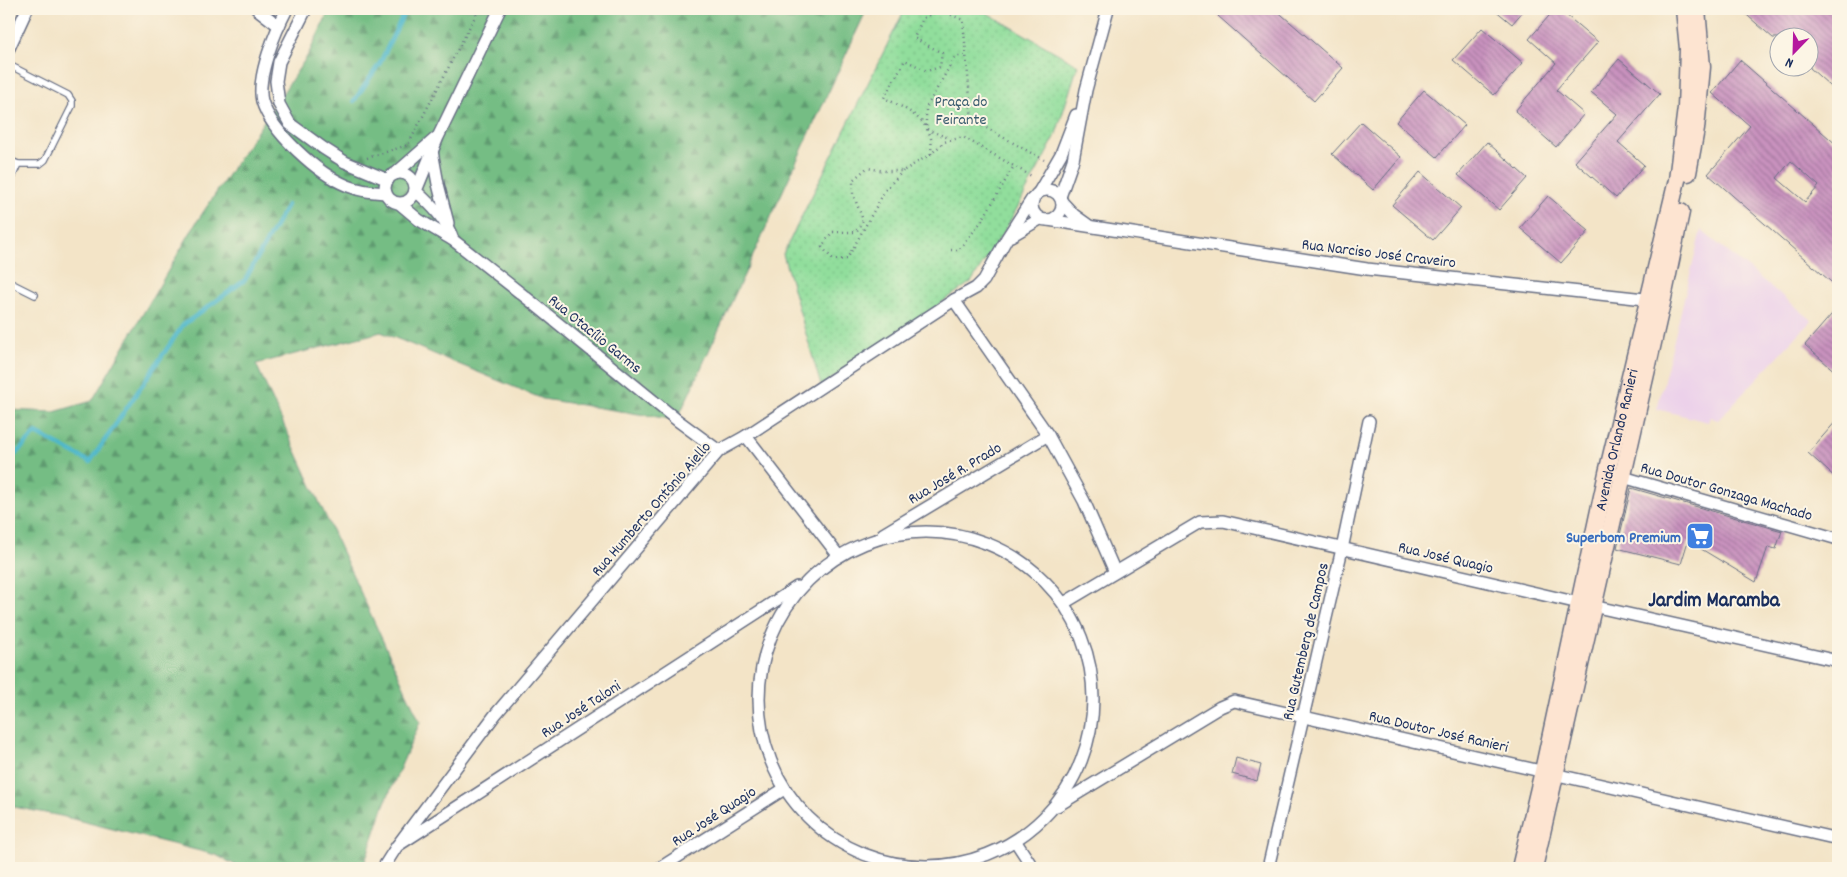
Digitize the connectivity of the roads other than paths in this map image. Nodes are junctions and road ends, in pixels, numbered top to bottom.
1 (27, 9) edge
2 (257, 9) edge
3 (287, 9) edge
4 (306, 9) edge
5 (500, 9) edge
6 (1108, 9) edge
7 (1684, 9) edge
8 (1697, 9) edge
9 (279, 26) junction
10 (9, 48) edge
11 (1695, 50) junction
12 (9, 64) edge
13 (1086, 90) junction
14 (438, 137) junction
15 (432, 150) junction
16 (9, 160) edge
17 (18, 164) junction
18 (392, 177) junction
19 (9, 185) edge
20 (1036, 190) junction
21 (416, 191) junction
22 (386, 193) junction
23 (1061, 199) junction
24 (400, 204) junction
25 (1044, 220) junction
26 (1092, 227) junction
27 (451, 235) junction
28 (1007, 238) junction
29 (9, 282) edge
30 (35, 295) dead end
31 (954, 300) junction
32 (1656, 301) junction
33 (1369, 421) dead end
34 (1048, 435) junction
35 (746, 436) junction
36 (719, 451) junction
37 (1607, 473) junction
38 (1624, 476) junction
39 (876, 538) junction
40 (1838, 539) edge
41 (1342, 549) junction
42 (838, 556) junction
43 (1116, 572) junction
44 (803, 583) junction
45 (1064, 603) junction
46 (1586, 605) junction
47 (1838, 661) edge
48 (1304, 716) junction
49 (1550, 772) junction
50 (784, 789) junction
51 (1056, 807) junction
52 (1838, 839) edge
53 (1016, 842) junction
54 (396, 846) junction
55 (964, 865) edge
56 (383, 868) edge
57 (660, 868) edge
58 (1033, 868) edge
59 (1268, 868) edge
60 (1520, 868) edge
61 (1534, 868) edge

1 - 10 street
2 - 9 street
3 - 9 street
4 - 18 street
5 - 14 street
6 - 13 street
7 - 11 main road, Avenida Orlando Ranieri
8 - 11 main road, Avenida Orlando Ranieri
9 - 22 street
11 - 32 main road, Avenida Orlando Ranieri
12 - 17 lane
13 - 20 street
13 - 23 street
14 - 15 street
14 - 18 street
15 - 21 street
15 - 27 street
16 - 17 lane
17 - 19 lane
18 - 21 street
18 - 22 street
20 - 23 street
20 - 25 street
20 - 28 street
21 - 24 street
21 - 27 street, Rua Otacílio Garms
22 - 24 street
23 - 25 street
23 - 26 street, Rua Narciso José Craveiro
24 - 27 street, Rua Otacílio Garms
25 - 26 street, Rua Narciso José Craveiro
25 - 28 street
26 - 32 street, Rua Narciso José Craveiro
27 - 36 street, Rua Otacílio Garms
28 - 31 street, Rua Humberto Ontõnio Aiello
29 - 30 lane
31 - 34 street
31 - 35 street, Rua Humberto Ontõnio Aiello
32 - 37 main road, Avenida Orlando Ranieri
32 - 38 main road, Avenida Orlando Ranieri
33 - 41 street, Rua Gutemberg de Campos
34 - 39 street, Rua José R. Prado
34 - 43 street
35 - 36 street, Rua Humberto Ontõnio Aiello
35 - 42 street
36 - 54 street, Rua Humberto Ontõnio Aiello
37 - 38 street, Rua Doutor Gonzaga Machado
37 - 46 main road, Avenida Orlando Ranieri
38 - 40 street, Rua Doutor Gonzaga Machado
38 - 46 main road, Avenida Orlando Ranieri
39 - 42 street
39 - 45 street
41 - 43 street, Rua José Quagio
41 - 46 street, Rua José Quagio
41 - 48 street, Rua Gutemberg de Campos
42 - 44 street
43 - 45 street, Rua José Quagio
44 - 50 street
44 - 54 street, Rua José Taloni
45 - 51 street
46 - 47 street, Rua José Quagio
46 - 49 main road, Avenida Orlando Ranieri
48 - 49 street, Rua Doutor José Ranieri
48 - 51 street, Rua Doutor José Ranieri
48 - 59 street, Rua Gutemberg de Campos
49 - 52 street, Rua Doutor José Ranieri
49 - 60 main road, Avenida Orlando Ranieri
49 - 61 main road, Avenida Orlando Ranieri
50 - 55 street
50 - 57 street, Rua José Quagio
51 - 53 street
53 - 55 street
53 - 58 street
54 - 56 street, Rua José Taloni

